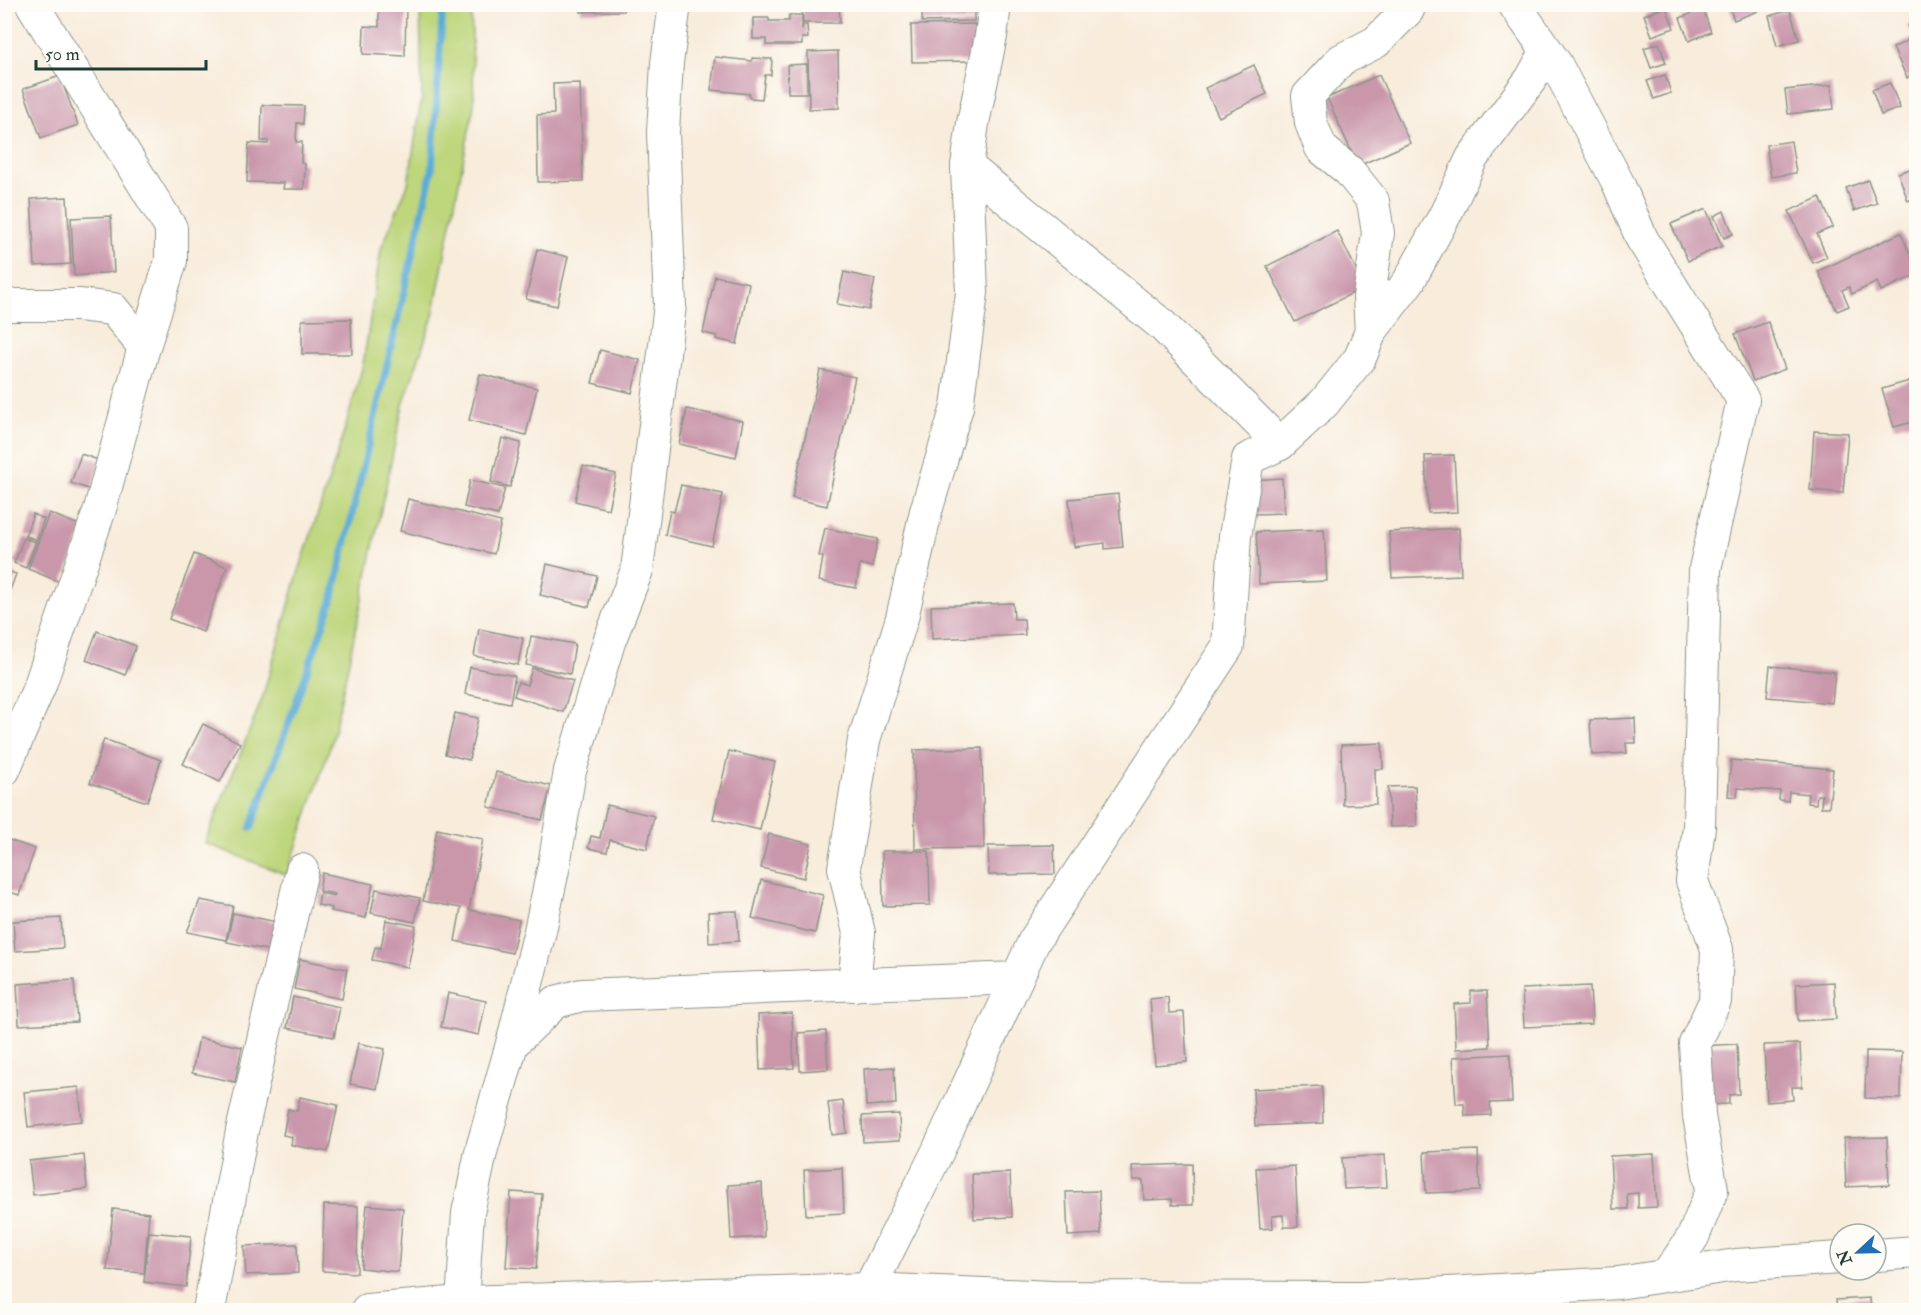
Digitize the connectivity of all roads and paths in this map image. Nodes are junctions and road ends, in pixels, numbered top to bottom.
1 (32, 4) edge
2 (675, 4) edge
3 (995, 4) edge
4 (1410, 4) edge
5 (1514, 4) edge
6 (1547, 51) junction
7 (967, 166) junction
8 (4, 305) edge
9 (1371, 331) junction
10 (144, 346) junction
11 (1280, 444) junction
12 (4, 770) edge
13 (302, 870) dead end
14 (1017, 978) junction
15 (854, 985) junction
16 (512, 1044) junction
17 (1917, 1252) edge
18 (1888, 1254) edge
19 (1828, 1259) edge
20 (1667, 1275) junction
21 (869, 1289) junction
22 (462, 1302) junction
23 (209, 1311) edge
24 (367, 1311) edge

1 - 10 street
2 - 16 street
3 - 7 street
4 - 9 street
5 - 6 street
6 - 9 street
6 - 20 street
7 - 11 street
7 - 15 street
8 - 10 street
9 - 11 street
10 - 12 street
11 - 14 street
13 - 23 street
14 - 15 street
14 - 21 street
15 - 16 street
16 - 22 street
17 - 18 street
19 - 20 street
20 - 21 street
21 - 22 street
22 - 24 street

